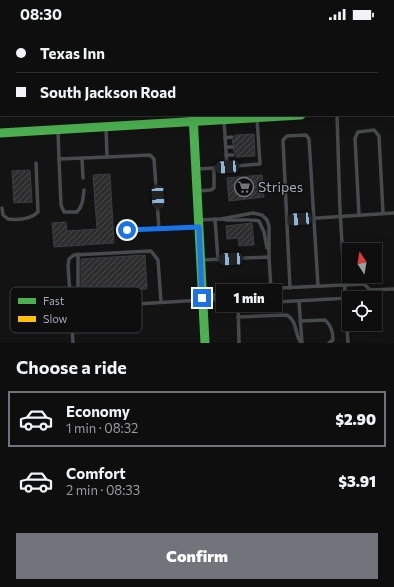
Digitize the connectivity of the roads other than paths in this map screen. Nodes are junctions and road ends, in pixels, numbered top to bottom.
1 (279, 116) edge
2 (337, 116) edge
3 (257, 117) junction
4 (194, 118) edge
5 (224, 119) junction
6 (106, 126) junction
7 (58, 129) junction
8 (0, 132) edge
9 (258, 135) junction
10 (254, 136) dead end
11 (232, 137) dead end
12 (225, 138) junction
13 (254, 146) dead end
14 (259, 146) junction
15 (226, 147) junction
16 (233, 147) dead end
17 (255, 153) dead end
18 (260, 153) junction
19 (226, 155) junction
20 (233, 155) dead end
21 (107, 157) junction
22 (82, 158) junction
23 (59, 159) junction
24 (36, 163) dead end
25 (227, 167) junction
26 (214, 168) junction
27 (196, 169) junction
28 (83, 178) dead end
29 (84, 190) dead end
30 (197, 191) junction
31 (2, 208) dead end
32 (383, 213) junction
33 (394, 213) edge
34 (359, 215) junction
35 (340, 216) junction
36 (314, 218) junction
37 (216, 219) junction
38 (221, 219) junction
39 (287, 220) junction
40 (199, 224) junction
41 (159, 229) junction
42 (127, 230) dead end
43 (78, 254) junction
44 (269, 257) junction
45 (201, 260) junction
46 (218, 260) junction
47 (344, 285) junction
48 (318, 286) junction
49 (70, 287) edge
50 (78, 287) edge
51 (276, 288) junction
52 (290, 288) junction
53 (271, 289) junction
54 (394, 289) edge
55 (370, 290) joint
56 (345, 291) edge
57 (212, 297) junction
58 (342, 298) edge
59 (203, 299) junction
60 (299, 301) junction
61 (161, 302) junction
62 (276, 302) junction
63 (142, 303) edge
64 (238, 304) junction
65 (238, 317) junction
66 (300, 321) junction
67 (348, 331) edge
68 (72, 333) edge
69 (73, 343) edge
70 (205, 343) edge
71 (239, 343) edge
72 (301, 343) edge
73 (329, 343) edge
74 (348, 343) edge

1 - 3 street
2 - 35 lane
3 - 5 street
3 - 9 lane
4 - 5 street
4 - 6 street
4 - 27 street
5 - 12 lane
6 - 7 street
6 - 21 lane
7 - 8 street
7 - 23 lane
9 - 10 lane
9 - 14 lane
11 - 12 lane
12 - 15 lane
13 - 14 lane
14 - 18 lane
15 - 16 lane
15 - 19 lane
17 - 18 lane
18 - 25 lane
19 - 20 lane
19 - 25 lane
21 - 22 lane
21 - 41 lane
22 - 23 lane
22 - 28 lane
23 - 29 lane
24 - 31 lane
25 - 26 lane
26 - 27 lane
26 - 30 lane
27 - 30 street
30 - 40 street
32 - 33 lane
32 - 34 lane
32 - 34 lane
34 - 35 lane
35 - 36 lane
35 - 47 lane
36 - 39 lane
36 - 39 lane
36 - 48 lane
37 - 38 lane
37 - 40 lane
37 - 46 lane
38 - 44 lane
38 - 44 lane
39 - 52 lane
40 - 41 lane
40 - 45 street
41 - 42 lane
43 - 49 lane
43 - 50 lane
43 - 61 lane
44 - 46 lane
44 - 53 lane
45 - 46 lane
45 - 59 street
47 - 48 lane
47 - 55 lane
47 - 56 lane
48 - 52 lane
51 - 52 lane
51 - 53 lane
51 - 62 lane
53 - 57 lane
54 - 55 lane
57 - 59 lane
57 - 64 lane
58 - 60 lane
59 - 61 lane
59 - 70 street
60 - 62 lane
60 - 66 lane
61 - 63 lane
62 - 64 lane
64 - 65 lane
65 - 71 lane
65 - 72 lane
66 - 72 lane
66 - 73 lane
67 - 74 lane
68 - 69 lane

